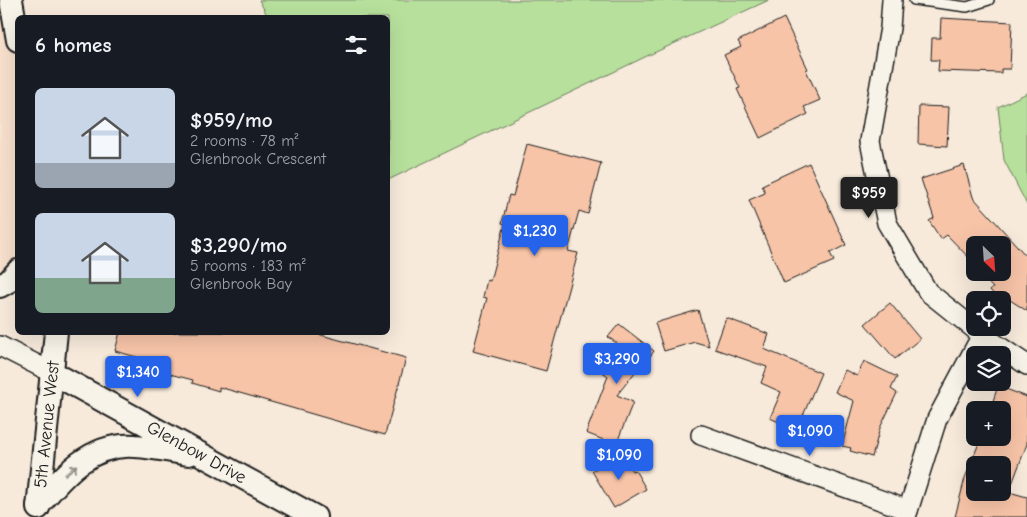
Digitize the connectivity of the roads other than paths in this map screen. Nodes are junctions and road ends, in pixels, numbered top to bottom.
1 (11, 0) edge
2 (892, 0) edge
3 (914, 0) edge
4 (988, 0) edge
5 (15, 23) edge
6 (15, 274) edge
7 (0, 286) edge
8 (966, 322) edge
9 (56, 335) edge
10 (981, 336) edge
11 (984, 336) edge
12 (0, 346) edge
13 (1027, 365) edge
14 (53, 373) junction
15 (700, 435) dead end
16 (205, 457) junction
17 (38, 512) edge
18 (907, 513) edge
19 (315, 517) edge

1 - 5 street
2 - 8 street
3 - 4 lane
6 - 7 street
9 - 14 street, 5th Avenue West
10 - 18 street
11 - 13 street
12 - 14 street
14 - 16 street, Glenbow Drive
14 - 17 street, 5th Avenue West
15 - 18 street
17 -> 16 street
16 - 19 street, Glenbow Drive

